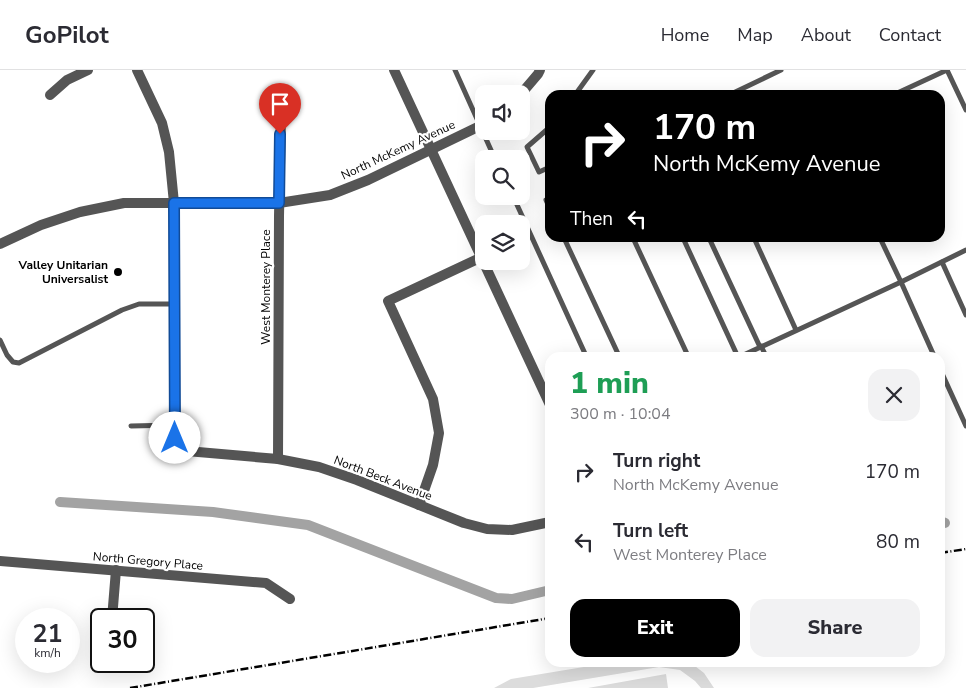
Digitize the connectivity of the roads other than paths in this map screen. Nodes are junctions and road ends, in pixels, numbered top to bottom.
1 (88, 70) edge
2 (137, 70) edge
3 (394, 70) edge
4 (454, 70) edge
5 (540, 70) edge
6 (593, 70) edge
7 (781, 70) edge
8 (947, 70) edge
9 (529, 85) edge
10 (579, 90) edge
11 (739, 90) edge
12 (904, 90) edge
13 (50, 95) dead end
14 (966, 110) edge
15 (475, 111) edge
16 (281, 115) dead end
17 (475, 128) edge
18 (545, 131) edge
19 (431, 150) junction
20 (545, 169) edge
21 (174, 203) junction
22 (279, 203) junction
23 (517, 205) edge
24 (475, 242) edge
25 (566, 242) edge
26 (635, 242) edge
27 (685, 242) edge
28 (711, 242) edge
29 (756, 242) edge
30 (882, 242) edge
31 (0, 244) edge
32 (966, 250) edge
33 (475, 260) edge
34 (942, 262) junction
35 (488, 270) edge
36 (901, 282) junction
37 (175, 304) junction
38 (966, 315) edge
39 (796, 330) junction
40 (0, 340) edge
41 (761, 347) junction
42 (584, 352) edge
43 (617, 352) edge
44 (686, 352) edge
45 (736, 352) edge
46 (750, 352) edge
47 (764, 352) edge
48 (932, 352) edge
49 (945, 380) edge
50 (545, 394) edge
51 (175, 425) junction
52 (131, 426) dead end
53 (966, 426) edge
54 (278, 459) junction
55 (418, 505) junction
56 (545, 523) edge
57 (0, 561) edge
58 (116, 570) junction
59 (290, 599) dead end
60 (113, 608) edge

1 - 13 street
2 - 21 street
3 - 19 street
4 - 15 lane
5 - 9 street
6 - 10 lane
7 - 11 lane
8 - 12 lane
8 - 14 lane
16 - 22 street, West Monterey Place
17 - 19 street, North McKemy Avenue
18 - 20 lane
19 - 22 street, North McKemy Avenue
19 - 24 street
21 - 22 street, North McKemy Avenue
21 - 31 street, North McKemy Avenue
21 - 37 street
22 - 54 street, West Monterey Place
23 - 42 lane
25 - 43 lane
26 - 44 lane
27 - 45 lane
28 - 41 lane
29 - 39 lane
30 - 36 lane
32 - 34 lane
33 - 55 street
34 - 36 lane
34 - 38 lane
35 - 50 street
36 - 39 lane
36 - 48 lane
37 - 40 lane
37 - 51 street
39 - 41 lane
41 - 46 lane
41 - 47 lane
49 - 53 lane
51 - 52 lane
51 - 54 street, North Beck Avenue
54 - 55 street, North Beck Avenue
55 - 56 street, North Beck Avenue
57 - 58 street, North Gregory Place
58 - 59 street, North Gregory Place
58 - 60 street

